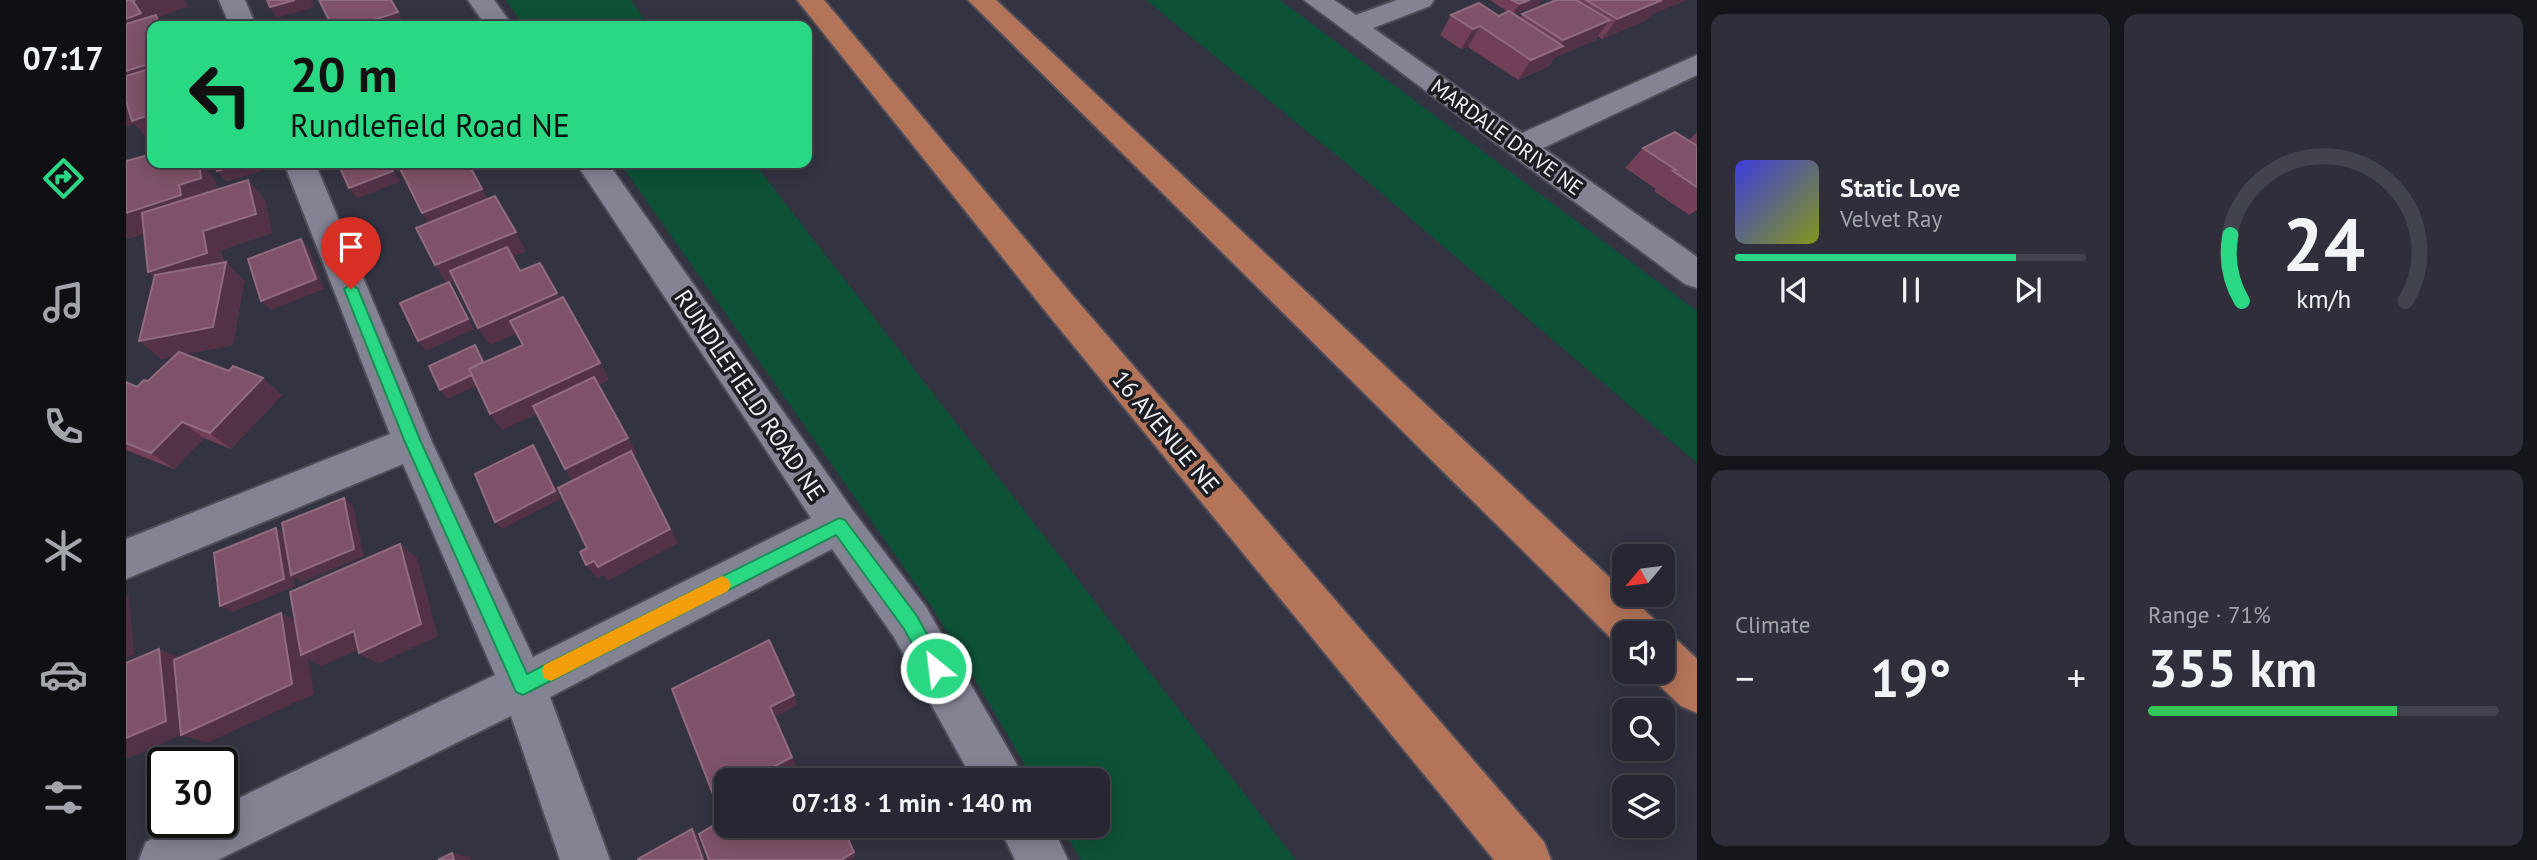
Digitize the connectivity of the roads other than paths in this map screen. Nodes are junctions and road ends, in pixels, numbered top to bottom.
1 (232, 0) edge
2 (481, 0) edge
3 (810, 0) edge
4 (981, 0) edge
5 (1317, 0) edge
6 (1421, 0) edge
7 (241, 21) edge
8 (496, 21) edge
9 (1353, 26) junction
10 (1697, 64) edge
11 (1520, 146) junction
12 (301, 168) edge
13 (595, 168) edge
14 (1697, 275) edge
15 (413, 442) junction
16 (839, 525) junction
17 (126, 559) edge
18 (1625, 621) edge
19 (1675, 669) edge
20 (523, 686) junction
21 (1697, 690) edge
22 (992, 768) edge
23 (1031, 838) edge
24 (164, 860) edge
25 (584, 860) edge
26 (1043, 860) edge
27 (1527, 860) edge

1 - 7 street
2 - 8 street
3 - 27 highway, 16 AVENUE NE
4 - 18 highway
5 - 9 street, MARDALE DRIVE NE
6 - 9 street
9 - 11 street, MARDALE DRIVE NE
10 - 11 street
11 - 14 street, MARDALE DRIVE NE
12 - 15 street
13 - 16 street, RUNDLEFIELD ROAD NE
15 - 17 street
15 - 20 street
16 - 20 street, RUNDLEFIELD ROAD NE
16 - 22 street
19 - 21 highway
20 - 24 street, RUNDLEFIELD ROAD NE
20 - 25 street
23 - 26 street

